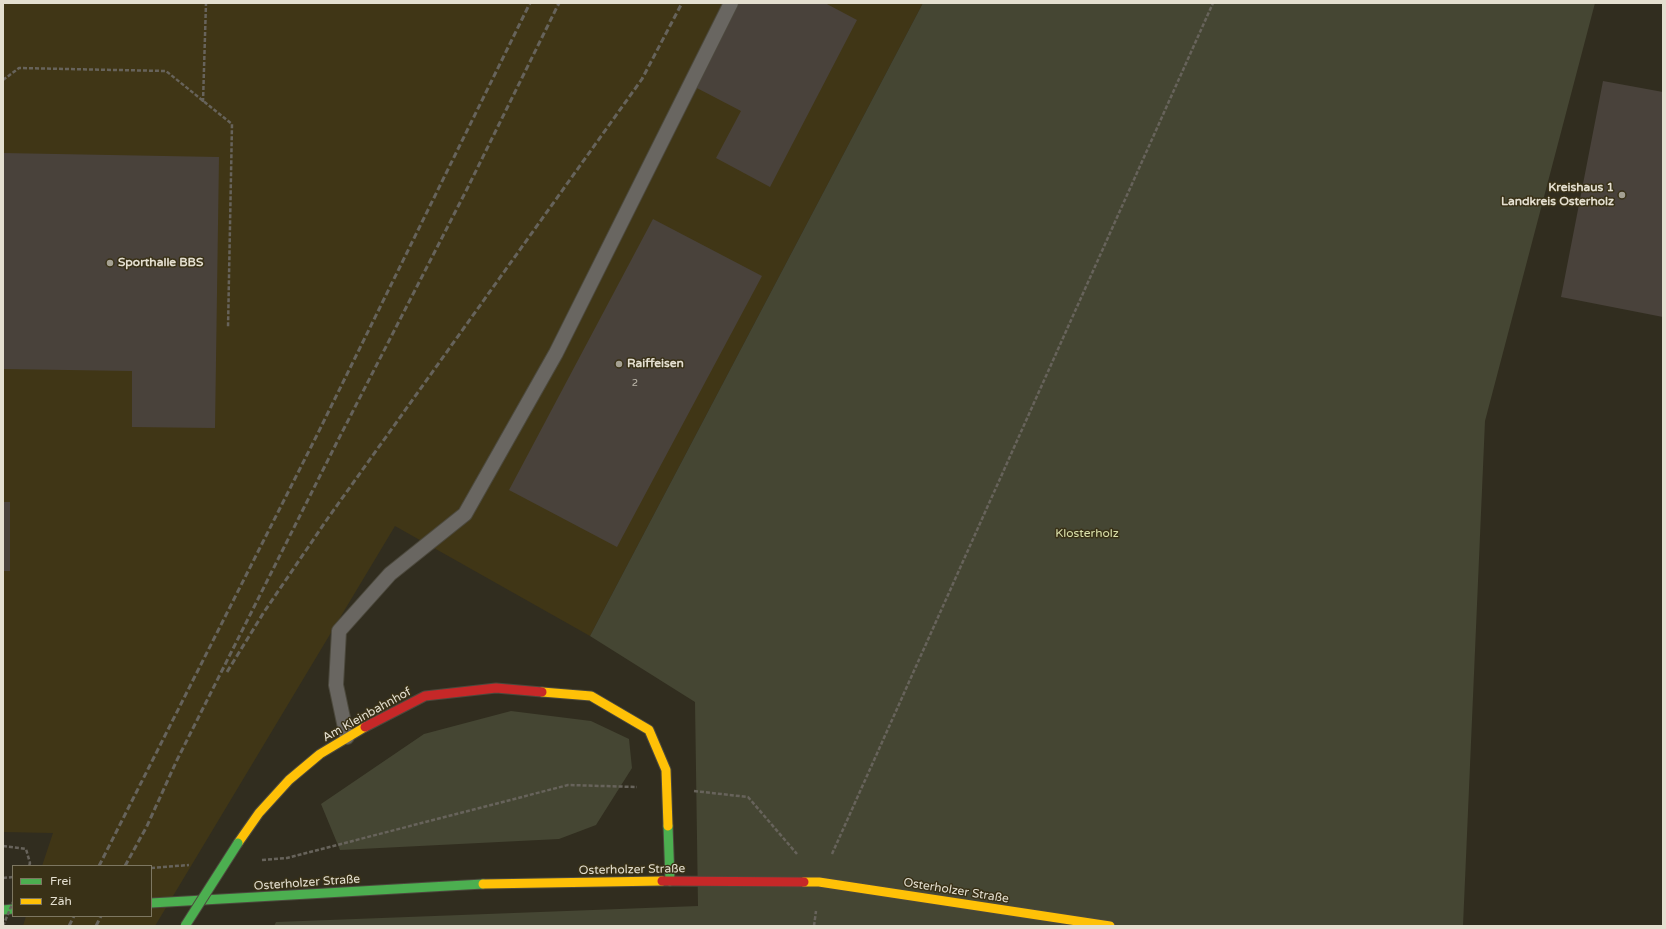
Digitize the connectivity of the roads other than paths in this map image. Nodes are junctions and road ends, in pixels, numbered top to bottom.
1 (731, 3) edge
2 (347, 736) junction
3 (670, 881) junction
4 (152, 903) edge
5 (185, 926) edge
6 (1110, 926) edge

1 - 2 lane
2 - 3 street, Am Kleinbahnhof
2 - 5 street, Am Kleinbahnhof, bridge
3 - 4 street, Osterholzer Straße
3 - 6 street, Osterholzer Straße

